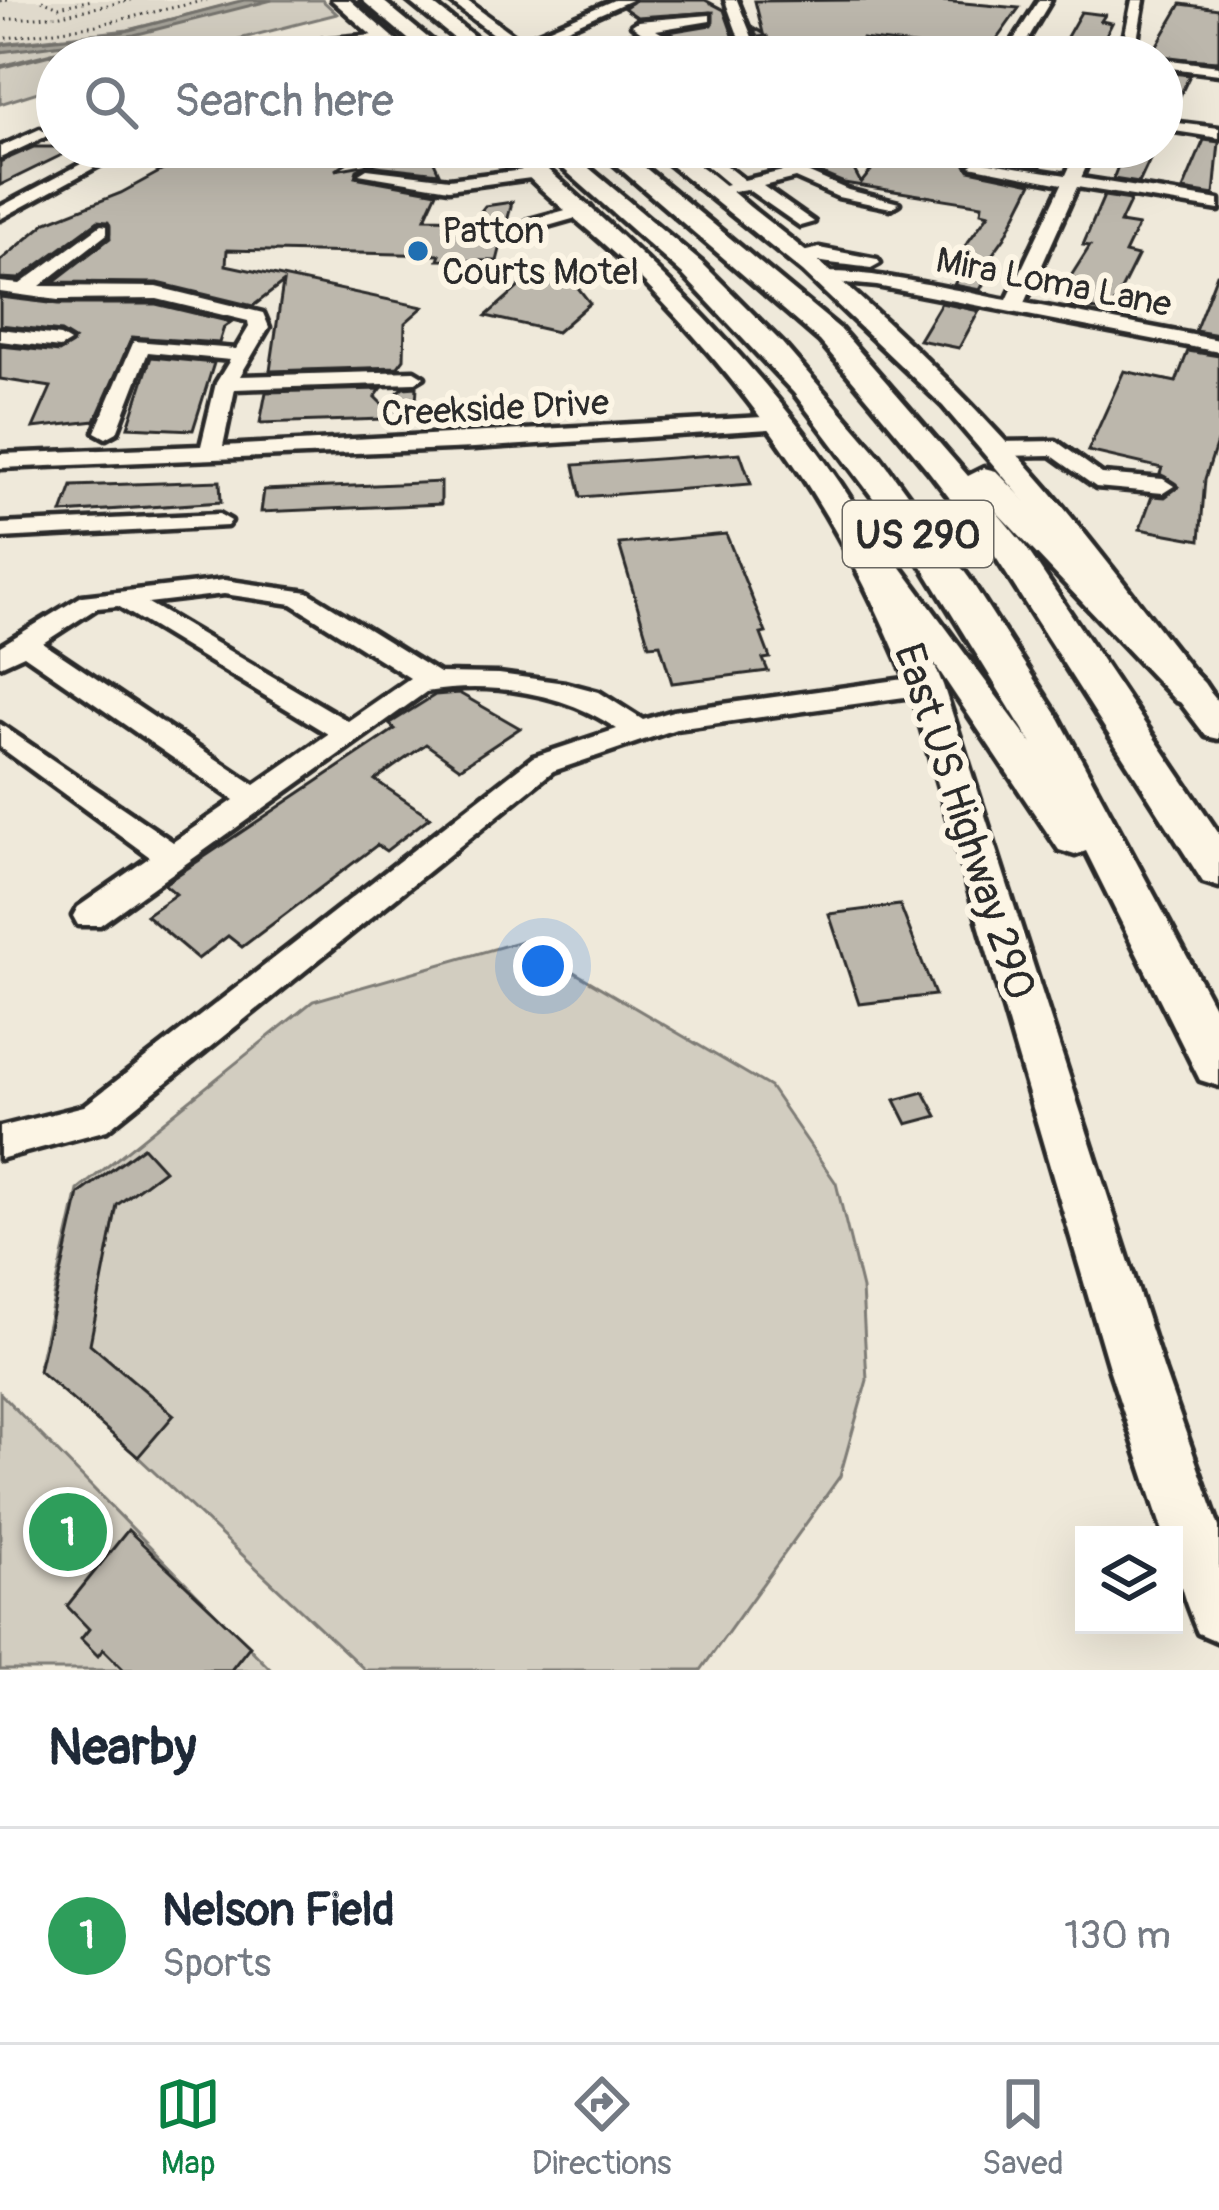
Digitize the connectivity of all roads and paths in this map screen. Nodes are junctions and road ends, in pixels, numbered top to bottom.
1 (8, 0) edge
2 (42, 0) edge
3 (92, 0) edge
4 (131, 0) edge
5 (208, 0) edge
6 (340, 0) edge
7 (371, 0) edge
8 (416, 0) edge
9 (456, 0) edge
10 (625, 0) edge
11 (730, 0) edge
12 (1045, 0) edge
13 (1138, 0) edge
14 (0, 1) edge
15 (607, 6) junction
16 (552, 12) dead end
17 (579, 18) junction
18 (706, 18) dead end
19 (0, 20) edge
20 (650, 32) junction
21 (378, 36) edge
22 (415, 36) edge
23 (463, 36) edge
24 (518, 36) edge
25 (554, 36) edge
26 (632, 36) edge
27 (657, 36) edge
28 (745, 36) edge
29 (1023, 36) edge
30 (1131, 36) edge
31 (0, 39) edge
32 (1183, 66) edge
33 (1219, 70) edge
34 (1183, 128) edge
35 (1219, 133) edge
36 (36, 136) edge
37 (1, 152) edge
38 (83, 168) edge
39 (513, 168) edge
40 (551, 168) edge
41 (555, 168) edge
42 (632, 168) edge
43 (699, 168) edge
44 (716, 168) edge
45 (790, 168) edge
46 (990, 168) edge
47 (1078, 168) edge
48 (791, 171) junction
49 (367, 174) dead end
50 (1072, 182) junction
51 (737, 187) junction
52 (891, 203) dead end
53 (1219, 205) edge
54 (3, 208) edge
55 (584, 211) junction
56 (806, 222) dead end
57 (101, 230) dead end
58 (519, 238) dead end
59 (799, 255) junction
60 (823, 276) junction
61 (878, 281) junction
62 (0, 287) edge
63 (24, 290) junction
64 (847, 298) junction
65 (1014, 306) junction
66 (0, 335) edge
67 (830, 335) junction
68 (60, 341) dead end
69 (1219, 346) edge
70 (239, 355) junction
71 (414, 377) dead end
72 (226, 383) junction
73 (784, 422) junction
74 (106, 431) dead end
75 (998, 449) junction
76 (210, 454) junction
77 (0, 461) edge
78 (1163, 487) dead end
79 (219, 521) dead end
80 (0, 530) edge
81 (867, 547) junction
82 (118, 596) junction
83 (13, 651) edge
84 (433, 680) junction
85 (926, 685) junction
86 (1204, 692) edge
87 (1219, 727) edge
88 (640, 731) junction
89 (0, 733) edge
90 (347, 733) junction
91 (254, 799) junction
92 (172, 857) junction
93 (1219, 870) edge
94 (89, 916) dead end
95 (1183, 1000) junction
96 (1219, 1064) edge
97 (0, 1143) edge
98 (1219, 1612) edge

1 - 14 path
2 - 3 path
4 - 19 path
5 - 31 path
6 - 21 main road
7 - 22 highway
8 - 23 highway
9 - 24 main road
10 - 15 street
11 - 28 street
12 - 29 street
13 - 30 street
15 - 17 street
15 - 20 street
16 - 17 street
17 - 25 street
18 - 20 street
20 - 26 street
20 - 27 street
32 - 33 street
34 - 35 street
36 - 37 street
38 - 54 street
39 - 49 street
40 - 55 main road, East US Highway 290
41 - 95 highway, US 290
42 - 67 highway, US 290
43 - 51 main road
44 - 51 street
45 - 48 street
46 - 50 street
47 - 50 street
48 - 51 street
48 - 52 street
50 - 53 street
50 - 65 street
51 - 56 street
51 - 59 main road
55 - 58 street
55 - 73 main road, East US Highway 290
57 - 63 street
59 - 60 main road
59 - 61 street
60 - 61 street, Mira Loma Lane
60 - 64 main road
61 - 64 street, Mira Loma Lane
61 - 65 street, Mira Loma Lane
62 - 63 street
63 - 70 street
64 - 75 main road
65 - 69 street, Mira Loma Lane
66 - 68 street
67 - 86 highway
67 - 93 highway, US 290
70 - 72 street
70 - 74 street
71 - 72 street, Creekside Drive
72 - 76 street
73 - 76 street, Creekside Drive
73 - 81 main road, East US Highway 290
75 - 78 street
75 - 86 main road
76 - 77 street, Creekside Drive
79 - 80 street
81 - 85 main road, East US Highway 290
81 - 95 highway
82 - 83 street
82 - 84 street
82 - 90 street
83 - 91 street
84 - 88 street
84 - 90 street
85 - 88 street
85 - 98 main road, East US Highway 290
86 - 87 main road
88 - 97 street
89 - 92 street
90 - 91 street
91 - 92 street
92 - 94 street
95 - 96 highway, US 290

